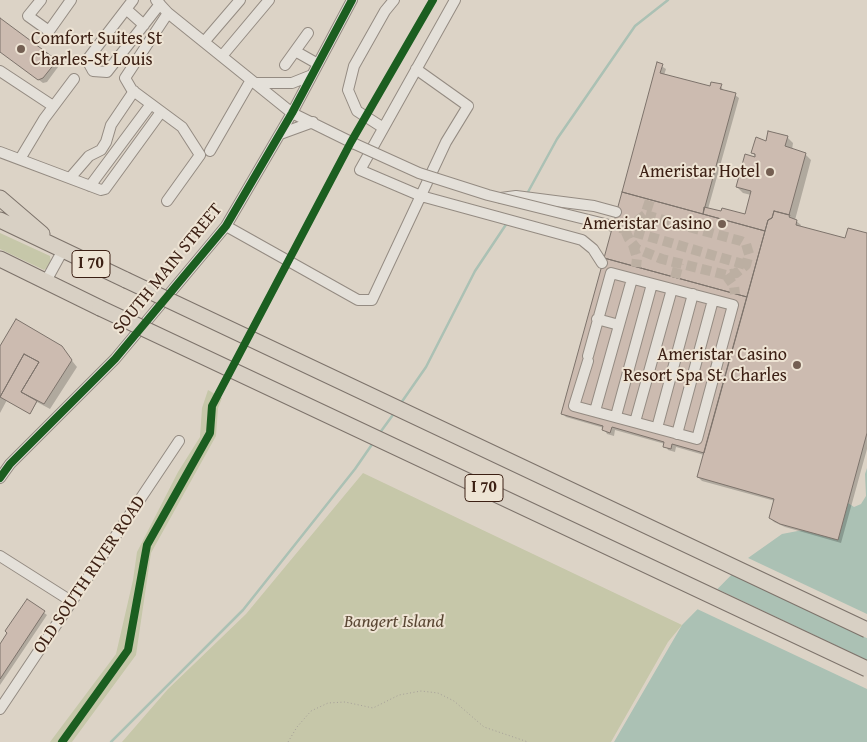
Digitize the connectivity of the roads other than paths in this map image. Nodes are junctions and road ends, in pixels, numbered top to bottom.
1 (41, 0) edge
2 (71, 0) edge
3 (133, 0) edge
4 (240, 0) edge
5 (269, 0) edge
6 (352, 0) edge
7 (394, 0) edge
8 (456, 0) edge
9 (158, 2) edge
10 (126, 9) junction
11 (168, 13) junction
12 (144, 25) junction
13 (308, 33) dead end
14 (204, 42) junction
15 (295, 51) junction
16 (222, 56) junction
17 (318, 64) junction
18 (285, 65) dead end
19 (416, 69) junction
20 (0, 71) edge
21 (312, 76) junction
22 (74, 79) dead end
23 (253, 81) junction
24 (134, 91) junction
25 (151, 104) junction
26 (53, 106) junction
27 (161, 112) junction
28 (292, 113) junction
29 (314, 123) junction
30 (382, 127) junction
31 (280, 134) junction
32 (210, 150) dead end
33 (0, 152) edge
34 (20, 159) junction
35 (70, 178) junction
36 (90, 186) junction
37 (421, 196) junction
38 (0, 198) edge
39 (500, 198) junction
40 (167, 201) dead end
41 (616, 212) dead end
42 (0, 220) edge
43 (226, 226) junction
44 (612, 226) tunnel mouth
45 (59, 248) junction
46 (0, 259) edge
47 (602, 263) dead end
48 (0, 266) edge
49 (30, 274) junction
50 (632, 278) junction
51 (46, 281) junction
52 (652, 284) junction
53 (672, 289) junction
54 (693, 294) junction
55 (713, 300) junction
56 (597, 319) junction
57 (619, 325) junction
58 (595, 411) junction
59 (616, 416) junction
60 (635, 422) junction
61 (657, 428) junction
62 (677, 434) junction
63 (179, 441) dead end
64 (0, 478) edge
65 (0, 556) edge
66 (72, 601) junction
67 (867, 630) edge
68 (867, 669) edge
69 (0, 708) edge

1 - 2 street
3 - 10 street
4 - 14 street
5 - 16 street
6 - 17 street, SOUTH MAIN STREET
7 - 30 street
8 - 19 street
9 - 11 street
9 - 12 street
10 - 12 street
10 - 12 street
11 - 14 street
11 - 24 street
13 - 15 street
14 - 16 street
15 - 17 street
15 - 18 street
16 - 23 street
17 - 21 street, SOUTH MAIN STREET
19 - 30 street
19 - 37 street
20 - 26 street
21 - 23 street
21 - 28 street, SOUTH MAIN STREET
22 - 26 street
23 - 28 street
23 - 32 street
24 - 25 street
24 - 35 street
25 - 27 street
25 - 36 street
26 - 34 street
27 - 36 street
27 - 40 street
28 - 29 street
28 - 31 street, SOUTH MAIN STREET
29 - 31 street
29 - 39 street, bridge
30 - 37 street
31 - 43 street, SOUTH MAIN STREET
33 - 34 street
34 - 35 street
35 - 36 street
37 - 43 street
37 - 47 street
38 - 45 highway
39 - 41 street
39 - 44 street, bridge
42 - 45 highway, I 70
43 - 64 street, SOUTH MAIN STREET
45 - 51 street
45 - 67 highway, I 70, bridge
46 - 49 highway, I 70
48 - 49 highway
49 - 51 highway, I 70
50 - 52 street
50 - 56 street
50 - 57 street
51 - 68 highway, I 70, bridge
52 - 53 street
52 - 59 street
53 - 54 street
53 - 60 street
54 - 55 street
54 - 61 street
55 - 62 street
55 - 62 street
56 - 57 street
56 - 58 street
57 - 58 street
58 - 59 street
59 - 60 street
60 - 61 street
61 - 62 street
63 - 66 street, OLD SOUTH RIVER ROAD
65 - 66 street
66 - 69 street, OLD SOUTH RIVER ROAD

